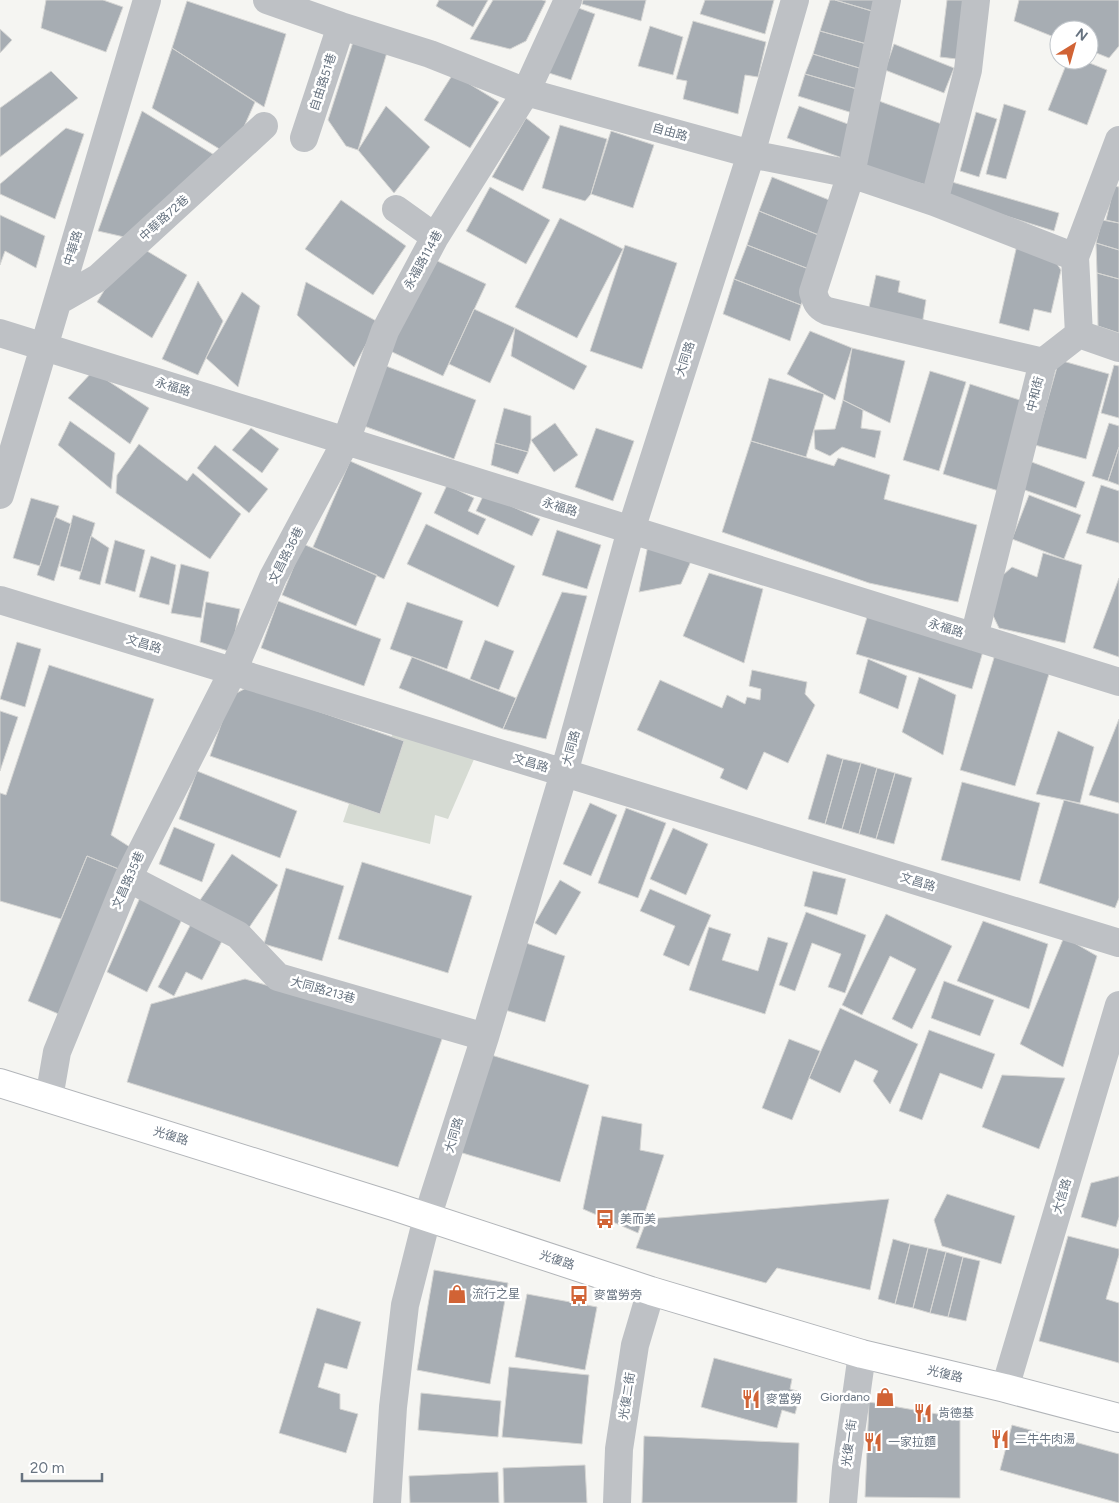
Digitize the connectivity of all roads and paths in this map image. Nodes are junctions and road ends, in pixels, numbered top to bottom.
1 (147, 0) edge
2 (267, 0) edge
3 (568, 0) edge
4 (794, 0) edge
5 (887, 0) edge
6 (976, 0) edge
7 (341, 26) junction
8 (526, 92) junction
9 (264, 126) dead end
10 (304, 138) dead end
11 (1119, 140) edge
12 (750, 154) junction
13 (851, 174) junction
14 (934, 202) junction
15 (396, 209) dead end
16 (435, 238) junction
17 (1075, 257) junction
18 (58, 301) junction
19 (0, 334) edge
20 (1078, 334) junction
21 (44, 347) junction
22 (1119, 348) edge
23 (1043, 362) junction
24 (346, 441) junction
25 (0, 495) edge
26 (631, 530) junction
27 (0, 600) edge
28 (974, 637) junction
29 (233, 672) junction
30 (1119, 682) edge
31 (564, 773) junction
32 (128, 878) junction
33 (1119, 943) edge
34 (1119, 1005) edge
35 (485, 1036) junction
36 (0, 1083) edge
37 (49, 1098) junction
38 (427, 1218) junction
39 (651, 1291) junction
40 (862, 1354) junction
41 (1005, 1388) junction
42 (1119, 1418) edge
43 (387, 1503) edge
44 (617, 1503) edge
45 (843, 1503) edge

1 - 18 street, 中華路
2 - 7 street, 自由路
3 - 8 street, 永福路114巷
4 - 12 street, 大同路
5 - 13 street
6 - 14 street
7 - 8 street, 自由路
7 - 10 street, 自由路51巷
8 - 12 street, 自由路
8 - 16 street, 永福路114巷
9 - 18 street, 中華路72巷
11 - 17 street
12 - 13 street, 自由路
12 - 26 street, 大同路
13 - 14 street, 自由路
13 - 23 street
14 - 17 street, 自由路
15 - 16 street
16 - 24 street, 永福路114巷
17 - 20 street
18 - 21 street, 中華路
19 - 21 street, 永福路
20 - 22 street
20 - 23 street, 中和街
21 - 24 street, 永福路
21 - 25 street, 中華路
23 - 28 street, 中和街
24 - 26 street, 永福路
24 - 29 street, 文昌路36巷
26 - 28 street, 永福路
26 - 31 street, 大同路
27 - 29 street, 文昌路
28 - 30 street, 永福路
29 - 31 street, 文昌路
29 - 32 street, 文昌路35巷
31 - 33 street, 文昌路
31 - 35 street, 大同路
32 - 35 street, 大同路213巷
32 - 37 street, 文昌路35巷
34 - 41 street, 大信路
35 - 38 street, 大同路
36 - 37 main road, 光復路
37 - 38 main road, 光復路
38 - 39 main road, 光復路
38 - 43 street, 大同路
39 - 40 main road, 光復路
39 - 44 street, 光復二街
40 - 41 main road, 光復路
40 - 45 street, 光復一街
41 - 42 main road, 光復路

